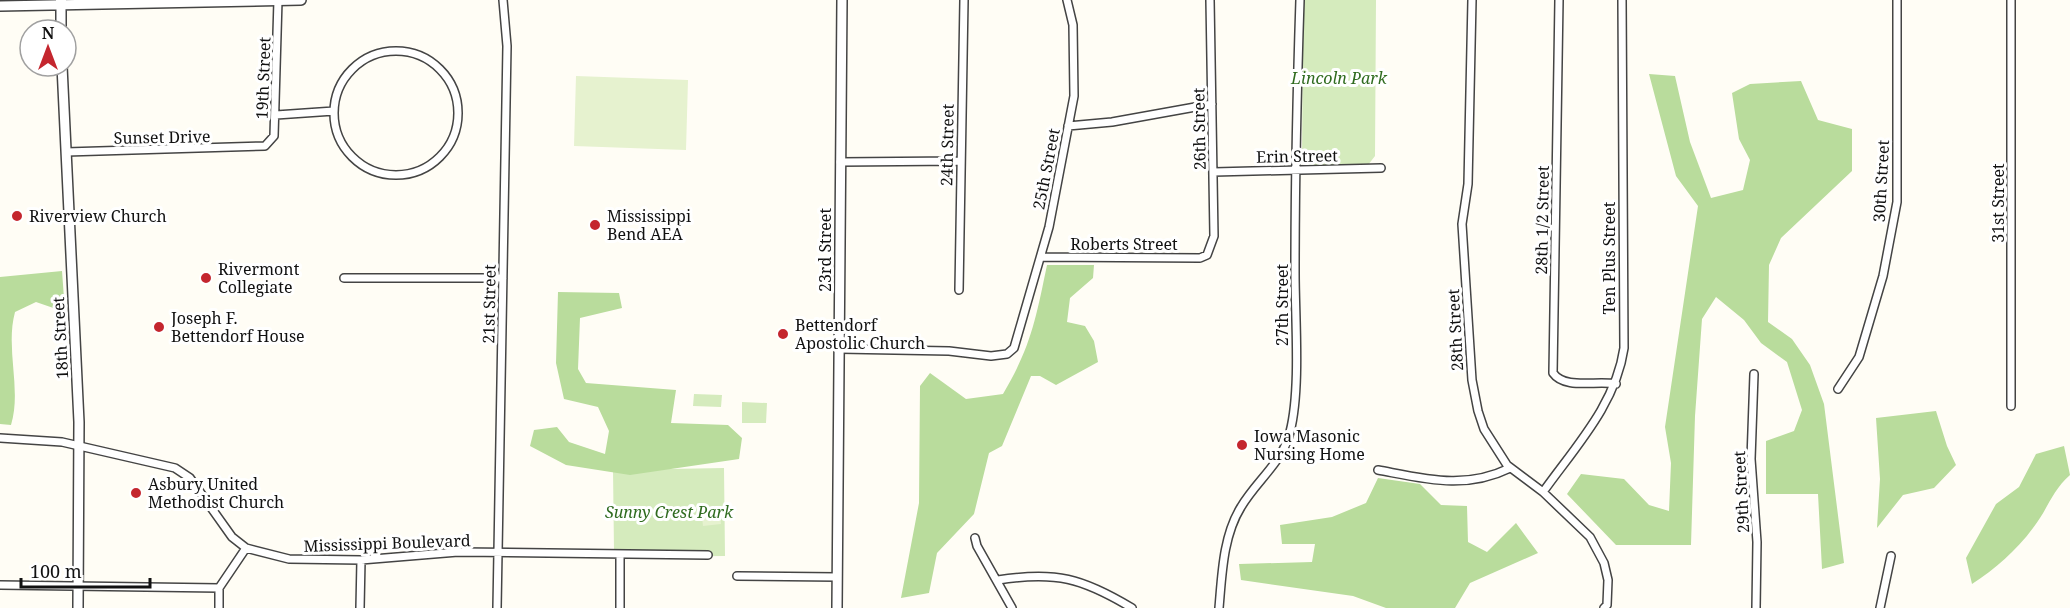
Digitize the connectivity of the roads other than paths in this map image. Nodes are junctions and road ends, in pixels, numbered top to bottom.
1 (278, 0) edge
2 (301, 0) edge
3 (503, 0) edge
4 (842, 0) edge
5 (964, 0) edge
6 (1067, 0) edge
7 (1210, 0) edge
8 (1300, 0) edge
9 (1472, 0) edge
10 (1559, 0) edge
11 (1622, 0) edge
12 (1897, 0) edge
13 (2011, 0) edge
14 (61, 3) edge
15 (0, 6) edge
16 (63, 78) edge
17 (1212, 104) junction
18 (334, 111) junction
19 (276, 115) junction
20 (1068, 126) junction
21 (259, 148) joint
22 (66, 152) junction
23 (960, 161) junction
24 (840, 162) junction
25 (1381, 168) dead end
26 (1295, 170) junction
27 (1214, 172) junction
28 (1207, 255) joint
29 (1041, 257) junction
30 (344, 278) dead end
31 (503, 278) junction
32 (959, 290) dead end
33 (840, 350) junction
34 (1754, 374) dead end
35 (1616, 384) junction
36 (1838, 389) dead end
37 (2012, 406) dead end
38 (0, 438) edge
39 (79, 445) junction
40 (1510, 468) junction
41 (1378, 470) dead end
42 (1543, 492) junction
43 (975, 538) dead end
44 (246, 548) junction
45 (498, 554) junction
46 (620, 554) junction
47 (708, 555) dead end
48 (1891, 556) dead end
49 (361, 560) junction
50 (737, 576) dead end
51 (837, 577) junction
52 (998, 580) junction
53 (0, 585) edge
54 (78, 586) junction
55 (219, 588) junction
56 (78, 608) edge
57 (219, 608) edge
58 (360, 608) edge
59 (497, 608) edge
60 (620, 608) edge
61 (837, 608) edge
62 (1012, 608) edge
63 (1132, 608) edge
64 (1219, 608) edge
65 (1604, 608) edge
66 (1756, 608) edge
67 (1880, 608) edge

1 - 2 street
1 - 14 street
1 - 19 street, 19th Street
3 - 31 street, 21st Street
4 - 24 street, 23rd Street
5 - 23 street, 24th Street
6 - 20 street, 25th Street
7 - 17 street, 26th Street
8 - 26 street, 27th Street
9 - 40 street, 28th Street
10 - 35 street, 28th 1/2 Street
11 - 35 street, Ten Plus Street
12 - 36 street, 30th Street
13 - 37 street, 31st Street
14 - 15 street
16 - 22 street, 18th Street
17 - 20 street
17 - 27 street, 26th Street
18 - 18 street
18 - 19 street
19 - 21 street, 19th Street
20 - 29 street, 25th Street
21 - 22 street, Sunset Drive
22 - 39 street, 18th Street
23 - 24 street
23 - 32 street, 24th Street
24 - 33 street, 23rd Street
25 - 26 street, Erin Street
26 - 27 street, Erin Street
26 - 64 street, 27th Street
27 - 28 street, 26th Street
28 - 29 street, Roberts Street
29 - 33 street, 25th Street
30 - 31 street
31 - 45 street, 21st Street
33 - 51 street, 23rd Street
34 - 66 street, 29th Street
35 - 42 street, Ten Plus Street
38 - 39 street
39 - 44 street
39 - 54 street, 18th Street
40 - 41 street
40 - 42 street, 28th Street
42 - 65 street, 28th Street
43 - 52 street
44 - 49 street, Mississippi Boulevard
44 - 55 street
45 - 46 street, Mississippi Boulevard
45 - 49 street, Mississippi Boulevard
45 - 59 street, 21st Street
46 - 47 street, Mississippi Boulevard
46 - 60 street
48 - 67 street
49 - 58 street
50 - 51 street
51 - 61 street, 23rd Street
52 - 62 street
52 - 63 street
53 - 54 street
54 - 55 street
54 - 56 street, 18th Street
55 - 57 street

